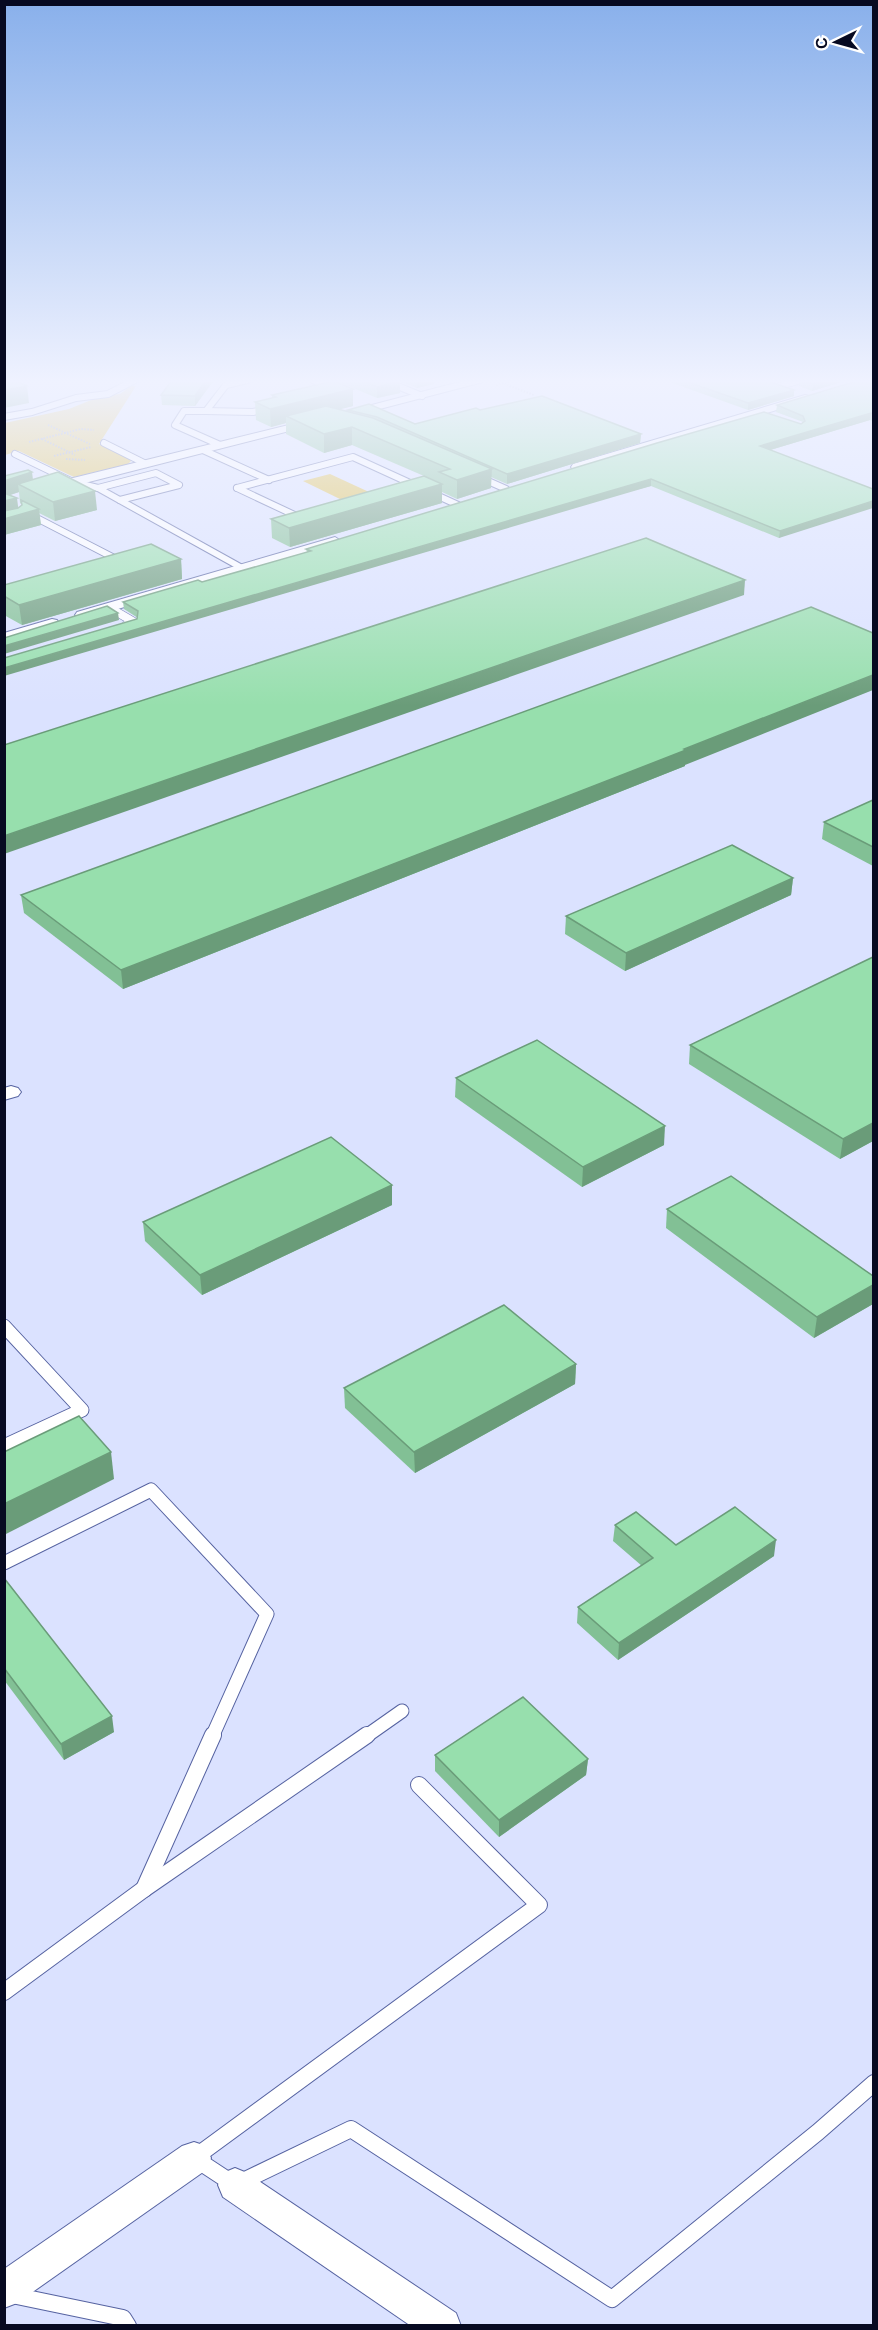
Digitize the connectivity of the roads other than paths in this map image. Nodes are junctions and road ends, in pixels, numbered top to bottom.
1 (99, 489) edge
2 (164, 489) edge
3 (239, 489) edge
4 (413, 489) edge
5 (424, 489) edge
6 (507, 489) edge
7 (408, 490) edge
8 (488, 495) edge
9 (120, 500) junction
10 (463, 503) joint
11 (16, 507) edge
12 (435, 511) edge
13 (312, 516) edge
14 (344, 538) edge
15 (111, 565) edge
16 (242, 568) junction
17 (108, 607) junction
18 (112, 628) edge
19 (4, 638) edge
20 (4, 1326) edge
21 (4, 1446) edge
22 (4, 1563) edge
23 (402, 1712) dead end
24 (419, 1785) dead end
25 (144, 1889) junction
26 (4, 1992) edge
27 (873, 2083) edge
28 (194, 2158) junction
29 (236, 2185) junction
30 (4, 2292) edge
31 (128, 2325) edge
32 (443, 2325) edge

1 - 9 lane
2 - 9 lane
3 - 13 lane
4 - 7 lane
5 - 10 lane
6 - 8 street
9 - 16 lane
10 - 12 street
11 - 15 lane
14 - 16 street
16 - 17 street
17 - 18 lane
17 - 19 street
20 - 21 lane
22 - 25 lane
23 - 25 lane
24 - 28 lane
25 - 26 lane
27 - 29 lane
28 - 29 lane
28 - 30 street
29 - 32 street
30 - 31 lane

